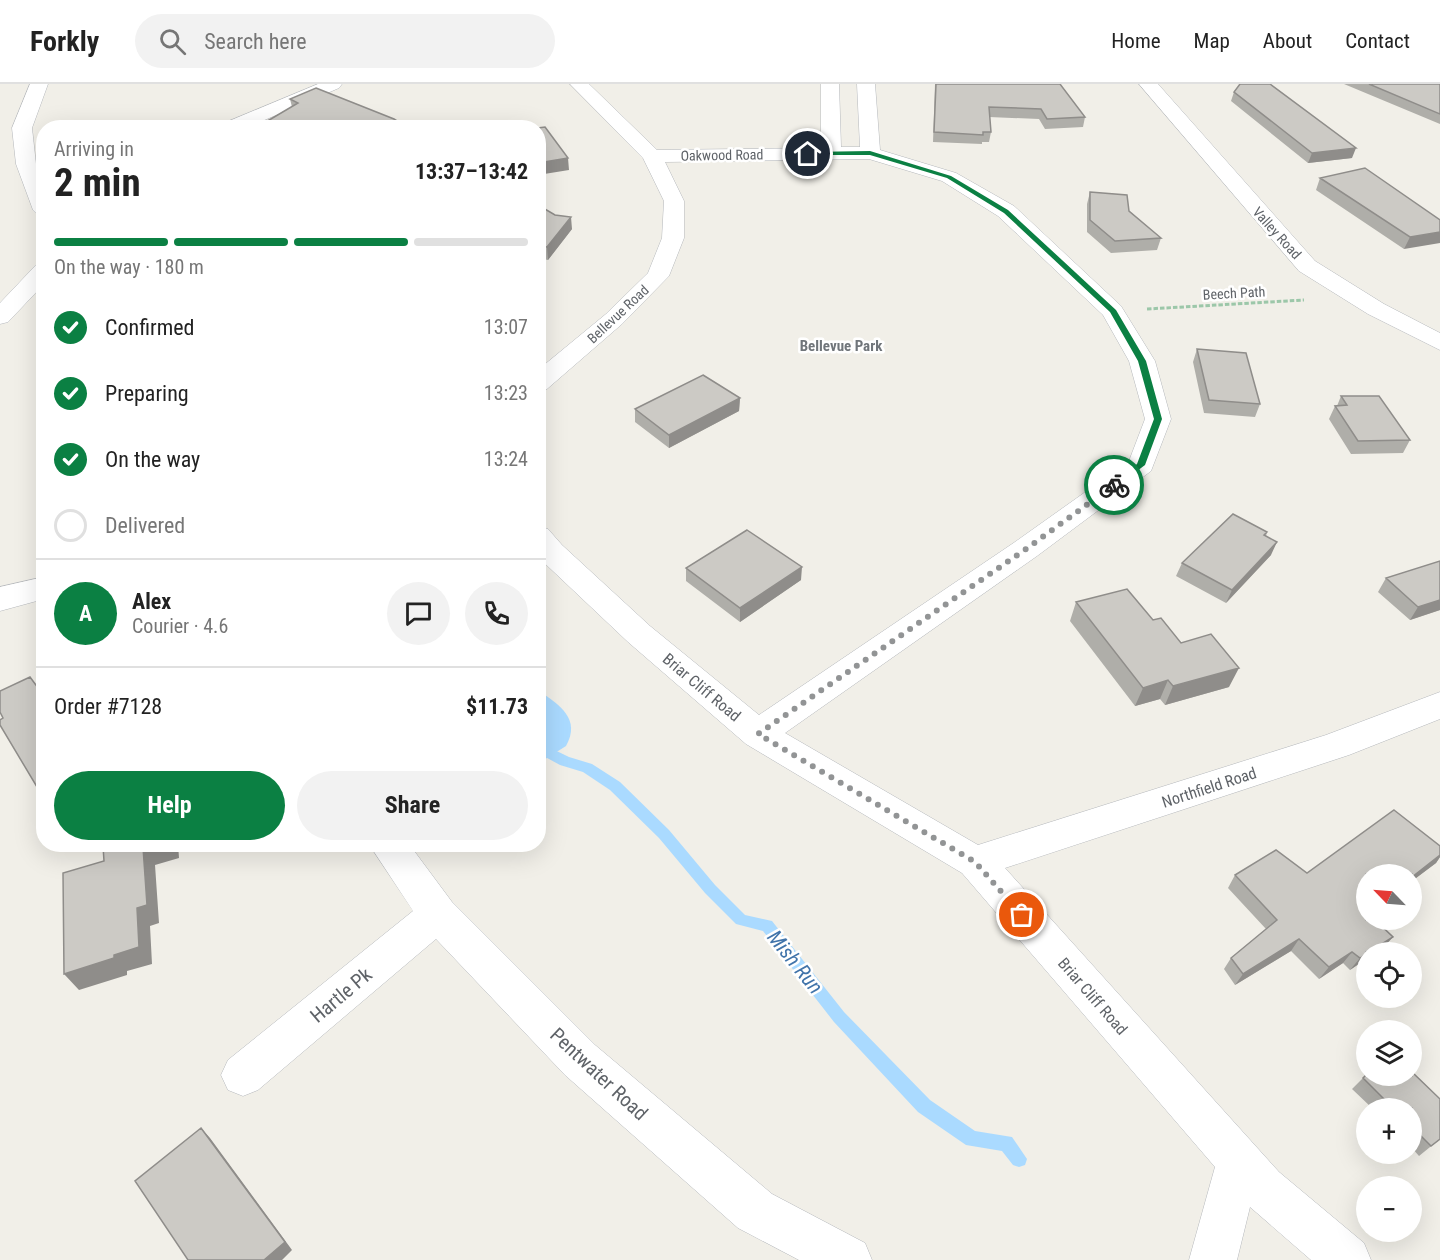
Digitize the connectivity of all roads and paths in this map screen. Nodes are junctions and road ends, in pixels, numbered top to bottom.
1 (39, 84) edge
2 (333, 84) edge
3 (579, 84) edge
4 (830, 84) edge
5 (866, 84) edge
6 (1148, 84) edge
7 (248, 120) edge
8 (870, 153) junction
9 (831, 154) junction
10 (652, 156) junction
11 (36, 187) edge
12 (36, 279) edge
13 (1356, 297) junction
14 (1113, 311) junction
15 (0, 317) edge
16 (1440, 343) edge
17 (546, 377) edge
18 (546, 546) edge
19 (36, 590) edge
20 (0, 600) edge
21 (1440, 705) edge
22 (758, 734) junction
23 (393, 852) edge
24 (975, 862) junction
25 (438, 914) junction
26 (243, 1075) dead end
27 (1239, 1161) junction
28 (848, 1260) edge
29 (1214, 1260) edge
30 (1347, 1260) edge

1 - 11 street
2 - 7 street
3 - 10 street, Bellevue Road
4 - 9 street
5 - 8 street
6 - 13 street, Valley Road
8 - 9 street, Oakwood Road
8 - 14 street, Oakwood Road
9 - 10 street, Oakwood Road
10 - 17 street, Bellevue Road
12 - 15 street
13 - 14 path, Beech Path
13 - 16 street, Valley Road
14 - 22 street, Oakwood Road
18 - 22 street, Briar Cliff Road
19 - 20 street
21 - 24 street, Northfield Road
22 - 24 street, Briar Cliff Road
23 - 25 street, Pentwater Road
24 - 27 street, Briar Cliff Road
25 - 26 street, Hartle Pk
25 - 28 street, Pentwater Road
27 - 29 street
27 - 30 street, Briar Cliff Road

